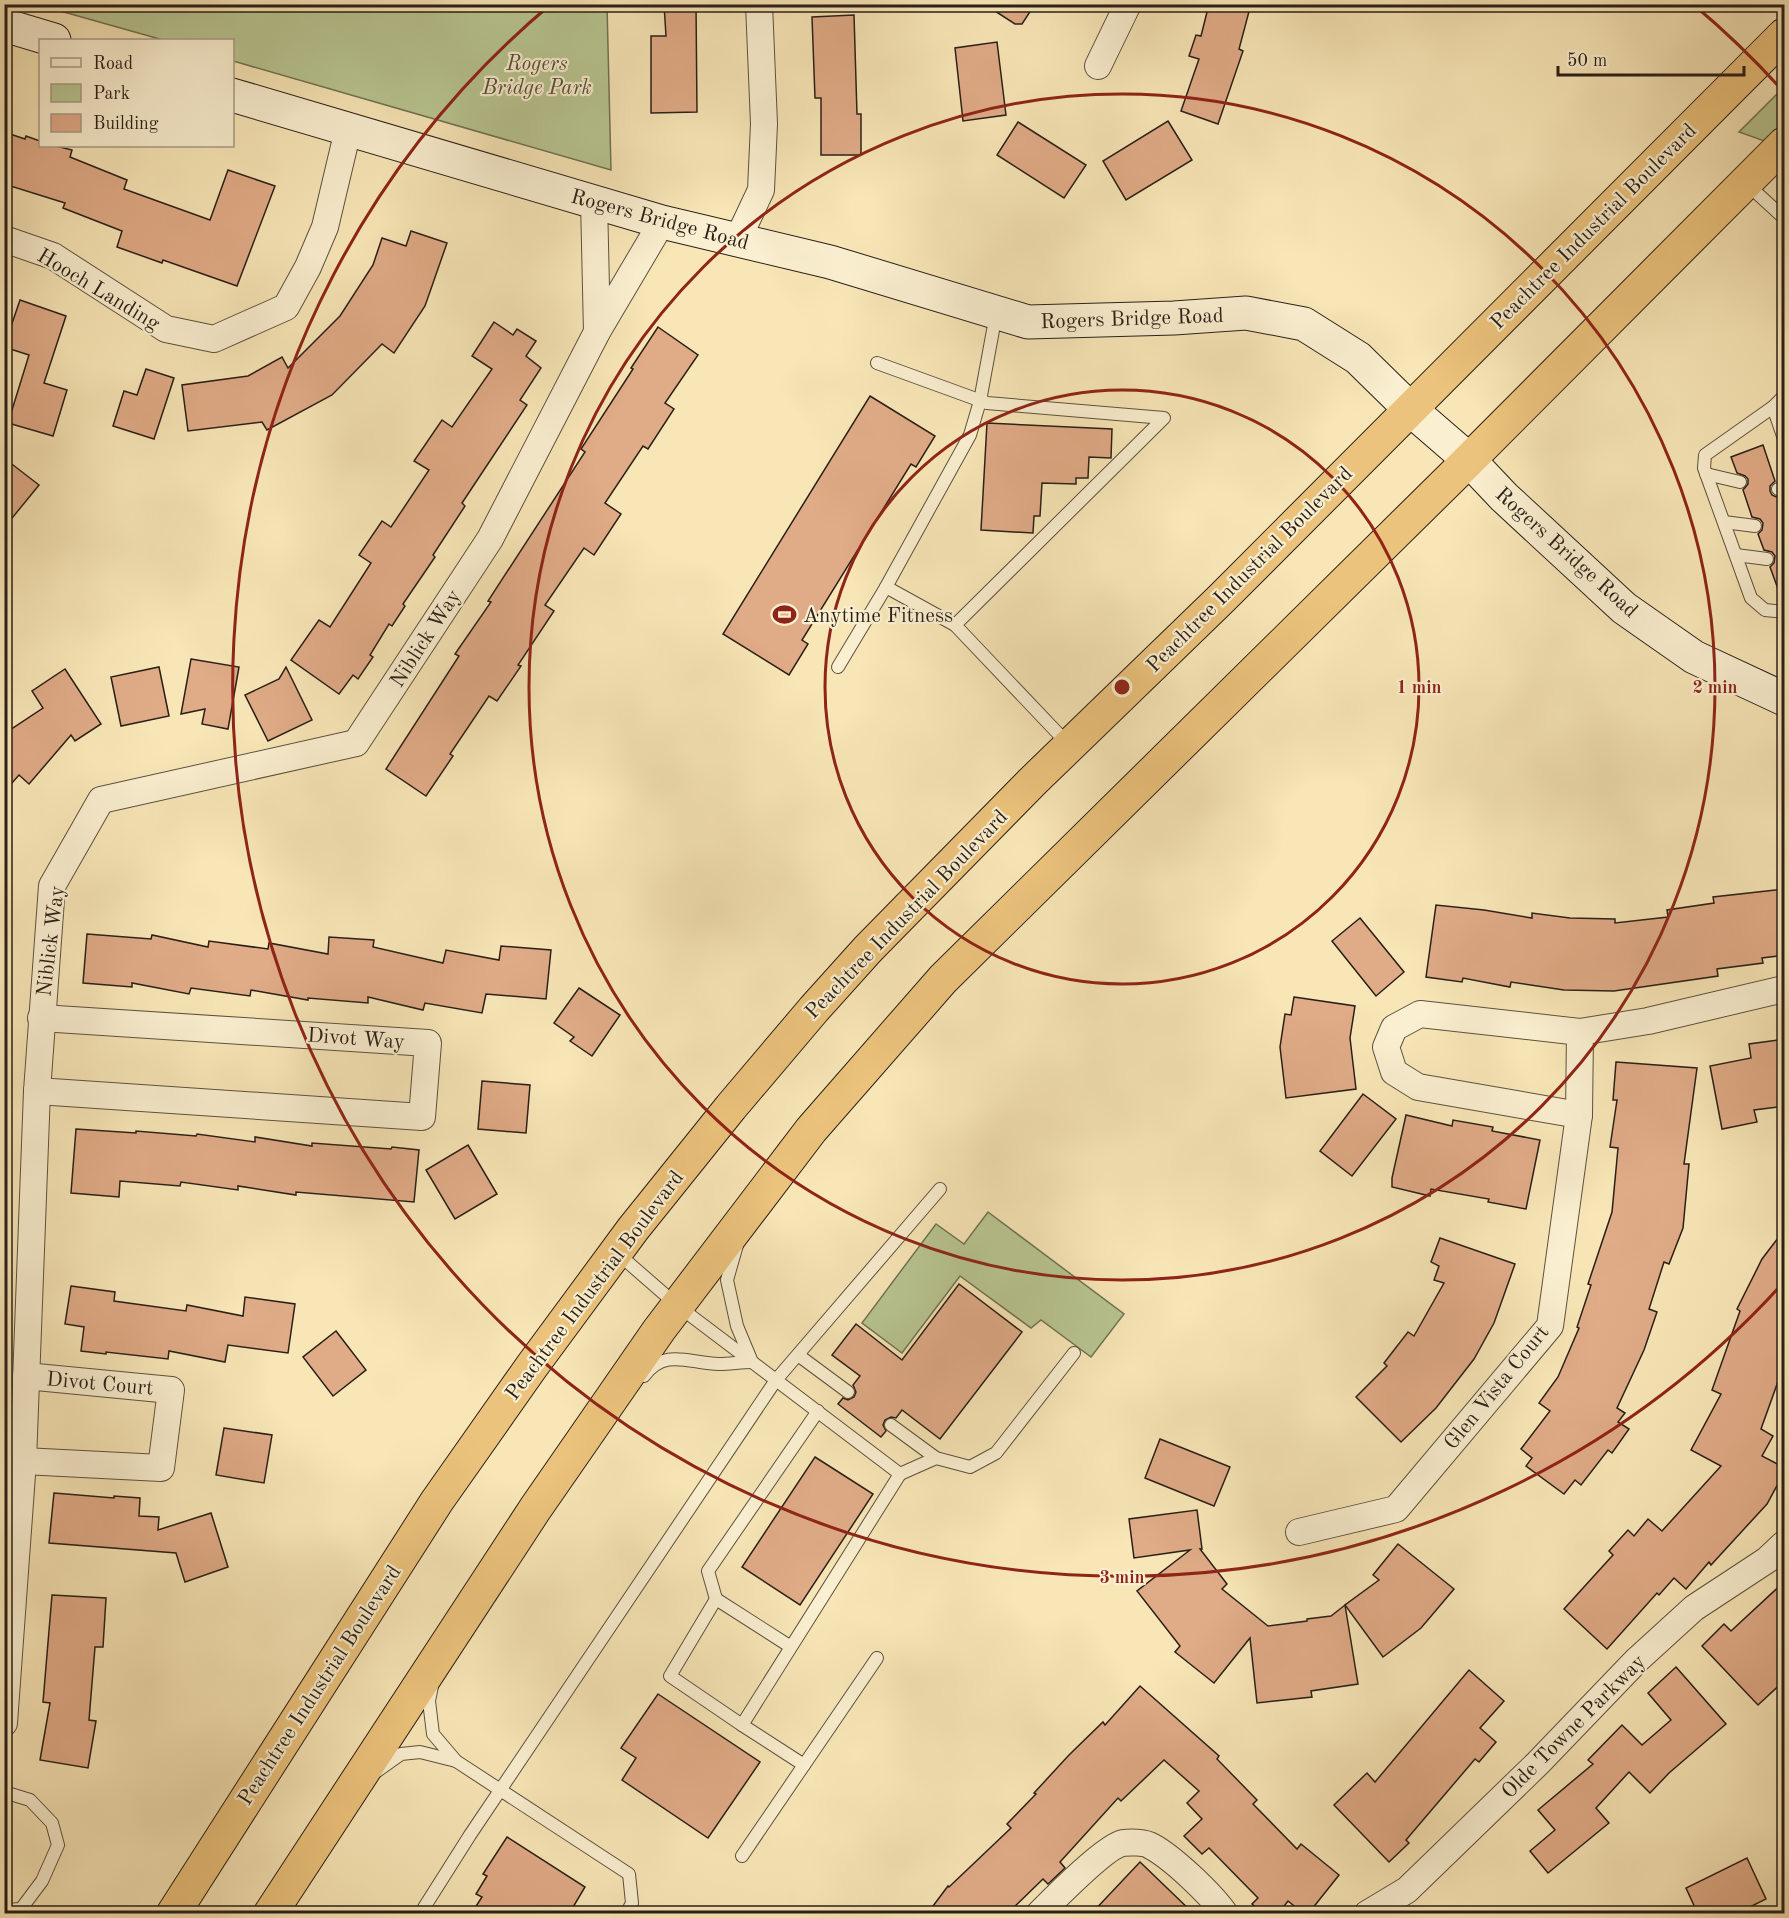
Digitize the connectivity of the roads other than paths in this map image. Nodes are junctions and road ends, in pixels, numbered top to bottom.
1 (759, 4) edge
2 (1128, 4) edge
3 (4, 25) edge
4 (1785, 34) edge
5 (51, 39) edge
6 (1098, 66) dead end
7 (234, 96) edge
8 (348, 130) junction
9 (1785, 144) edge
10 (1746, 183) junction
11 (594, 201) junction
12 (1785, 218) edge
13 (662, 222) junction
14 (4, 239) edge
15 (737, 241) junction
16 (996, 312) junction
17 (597, 332) junction
18 (877, 363) dead end
19 (1785, 396) edge
20 (980, 401) junction
21 (1773, 407) junction
22 (1410, 409) junction
23 (1785, 439) edge
24 (1469, 460) junction
25 (1706, 474) junction
26 (1740, 482) dead end
27 (1724, 522) junction
28 (1755, 526) dead end
29 (1736, 555) junction
30 (1767, 559) dead end
31 (886, 586) junction
32 (1785, 612) edge
33 (955, 625) junction
34 (838, 667) dead end
35 (1785, 699) edge
36 (1070, 746) junction
37 (1785, 989) edge
38 (41, 1018) junction
39 (1580, 1032) junction
40 (37, 1091) junction
41 (1579, 1115) junction
42 (940, 1189) dead end
43 (760, 1197) junction
44 (616, 1252) junction
45 (678, 1306) junction
46 (1074, 1353) dead end
47 (798, 1355) junction
48 (752, 1362) junction
49 (26, 1376) junction
50 (776, 1380) junction
51 (636, 1387) dead end
52 (848, 1392) dead end
53 (818, 1411) junction
54 (891, 1425) dead end
55 (601, 1435) dead end
56 (936, 1458) junction
57 (23, 1461) junction
58 (900, 1474) junction
59 (1299, 1532) dead end
60 (1785, 1544) edge
61 (479, 1594) junction
62 (716, 1599) junction
63 (791, 1647) junction
64 (437, 1658) junction
65 (877, 1658) dead end
66 (4, 1723) edge
67 (742, 1725) junction
68 (456, 1761) junction
69 (804, 1764) junction
70 (501, 1789) junction
71 (4, 1792) edge
72 (742, 1856) dead end
73 (283, 1905) edge
74 (4, 1910) edge
75 (173, 1914) edge
76 (420, 1914) edge
77 (626, 1914) edge
78 (1039, 1914) edge
79 (1225, 1914) edge
80 (1367, 1914) edge

1 - 15 street
2 - 6 street
3 - 5 street
4 - 22 highway, Peachtree Industrial Boulevard
7 - 8 street, Rogers Bridge Road
8 - 11 street, Rogers Bridge Road
8 - 14 street, Hooch Landing
9 - 10 highway
10 - 12 lane
10 - 24 highway
11 - 13 street, Rogers Bridge Road
11 - 17 street, Niblick Way
13 - 15 street, Rogers Bridge Road
13 - 17 street, Niblick Way
15 - 16 street, Rogers Bridge Road
16 - 20 lane
16 - 22 street, Rogers Bridge Road
17 - 38 street, Niblick Way
18 - 20 lane
19 - 21 lane
20 - 31 lane
20 - 33 lane
21 - 23 lane
21 - 25 lane
22 - 24 street, Rogers Bridge Road
22 - 36 highway, Peachtree Industrial Boulevard
24 - 35 street, Rogers Bridge Road
24 - 43 highway
25 - 26 lane
25 - 27 lane
27 - 28 lane
27 - 29 lane
29 - 30 lane
29 - 32 lane
31 - 33 lane
31 - 34 lane
33 - 36 lane
36 - 44 highway, Peachtree Industrial Boulevard
37 - 39 street
38 - 40 street, Niblick Way
38 - 40 street, Divot Way
39 - 41 street, Glen Vista Court
39 - 41 street
40 - 49 street, Niblick Way
41 - 59 street, Glen Vista Court
42 - 47 lane
43 - 45 highway
43 - 48 lane
44 - 45 lane
44 - 75 highway, Peachtree Industrial Boulevard
45 - 48 lane
45 - 61 highway
46 - 56 lane
47 - 50 lane
47 - 52 lane
48 - 50 lane
48 - 51 lane
49 - 57 street, Niblick Way
49 - 57 street, Divot Court
50 - 53 lane
50 - 70 lane
53 - 58 lane
53 - 62 lane
54 - 56 lane
55 - 61 lane
56 - 58 lane
57 - 66 street, Niblick Way
58 - 63 lane
60 - 80 street, Olde Towne Parkway
61 - 64 highway
62 - 63 lane
62 - 67 lane
63 - 67 lane
64 - 68 lane
64 - 73 highway
65 - 69 lane
67 - 69 lane
68 - 70 lane
68 - 73 lane
69 - 72 lane
70 - 76 lane
70 - 77 lane
71 - 74 lane
78 - 79 street

